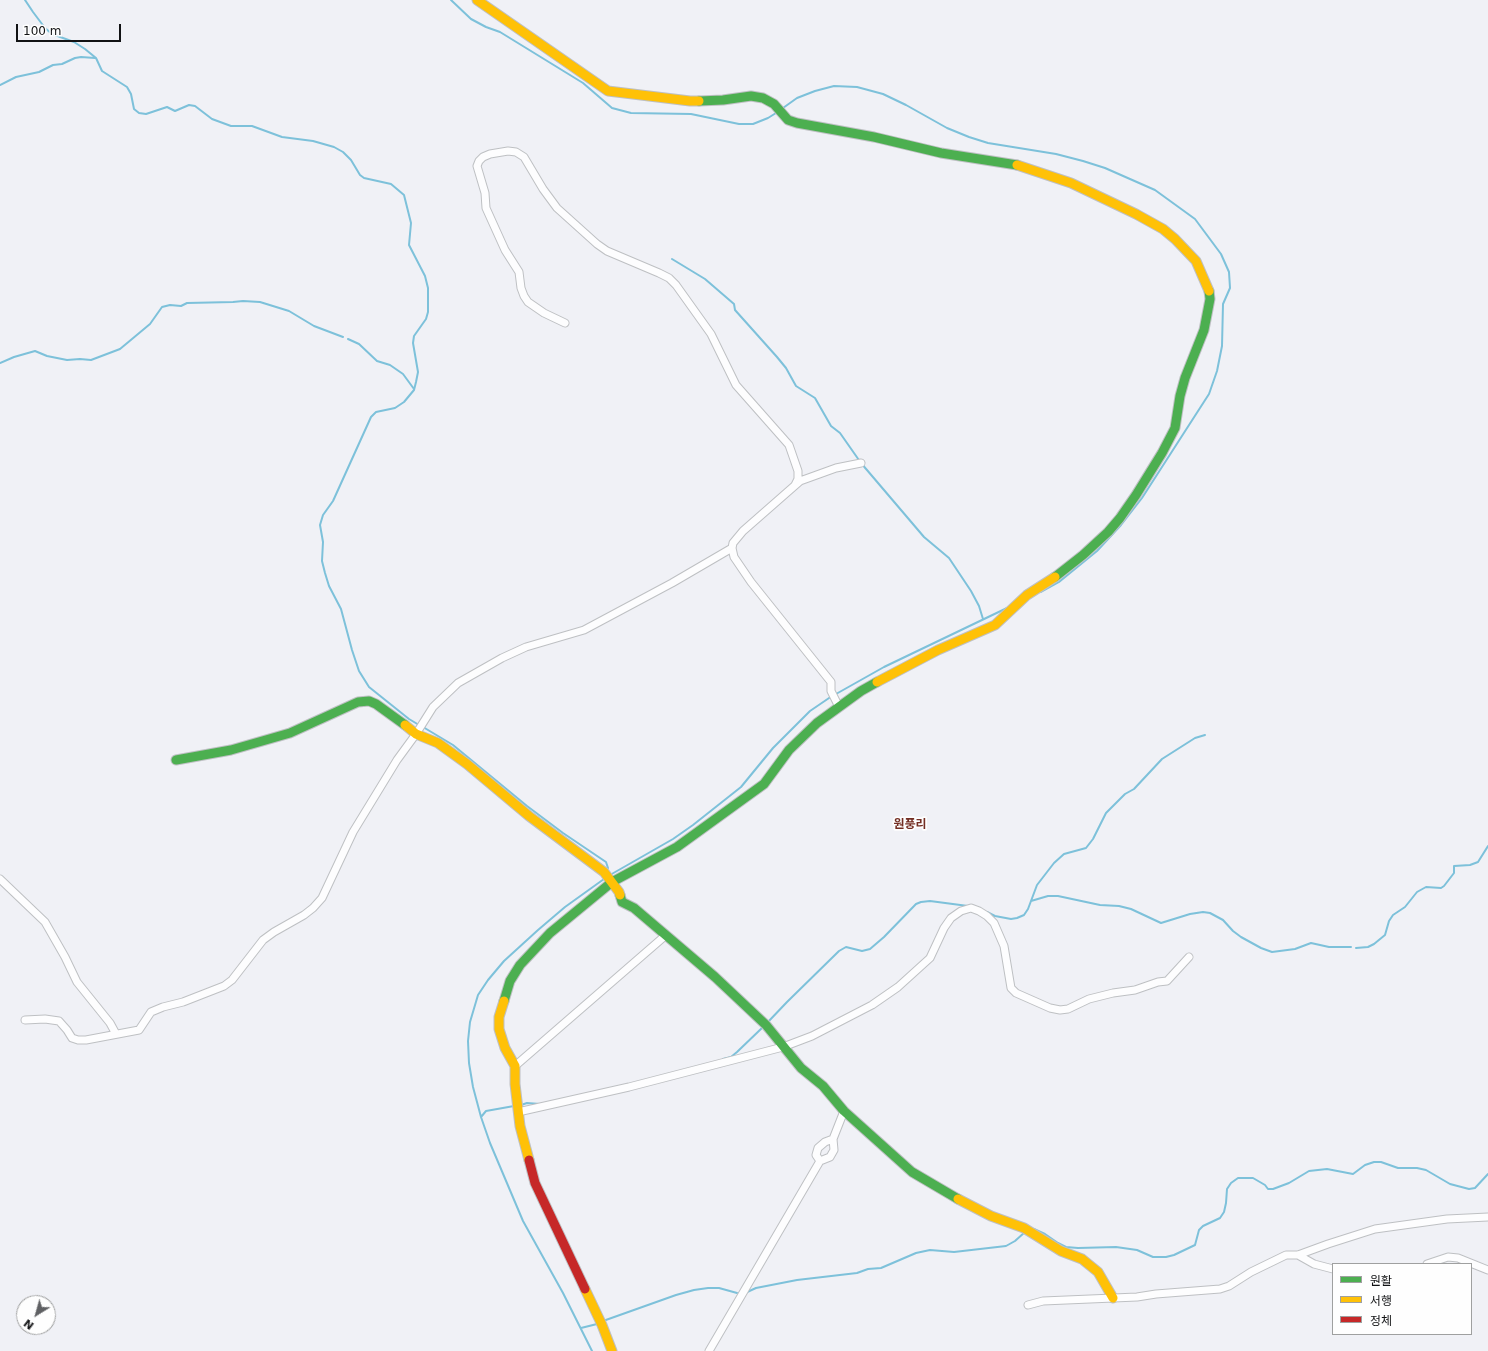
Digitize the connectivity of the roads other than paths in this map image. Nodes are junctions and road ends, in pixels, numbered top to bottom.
1 (477, 0) edge
2 (565, 323) dead end
3 (861, 463) dead end
4 (795, 485) junction
5 (732, 548) junction
6 (839, 707) junction
7 (416, 734) junction
8 (176, 760) dead end
9 (0, 880) edge
10 (612, 882) junction
11 (666, 935) junction
12 (1189, 957) dead end
13 (25, 1020) dead end
14 (116, 1034) junction
15 (782, 1047) junction
16 (515, 1066) junction
17 (844, 1110) junction
18 (518, 1112) junction
19 (832, 1139) junction
20 (820, 1162) junction
21 (1488, 1217) edge
22 (1298, 1255) junction
23 (1430, 1263) edge
24 (1470, 1263) edge
25 (1472, 1264) edge
26 (1332, 1268) edge
27 (1488, 1270) edge
28 (1113, 1298) junction
29 (1028, 1306) dead end
30 (612, 1351) edge
31 (709, 1351) edge

1 - 6 street
2 - 4 street
3 - 4 street
4 - 5 street
5 - 6 street
5 - 7 street
6 - 10 street
7 - 8 street
7 - 10 street
7 - 14 street
9 - 14 street
10 - 11 street
10 - 16 street
11 - 15 street
11 - 16 street
12 - 15 street
13 - 14 street
15 - 17 street
15 - 18 street
16 - 18 street
17 - 19 street
17 - 28 street
18 - 30 street
19 - 20 street
19 - 20 street
20 - 31 street
21 - 22 street
22 - 26 street
22 - 28 street
23 - 24 street
25 - 27 street
28 - 29 street

